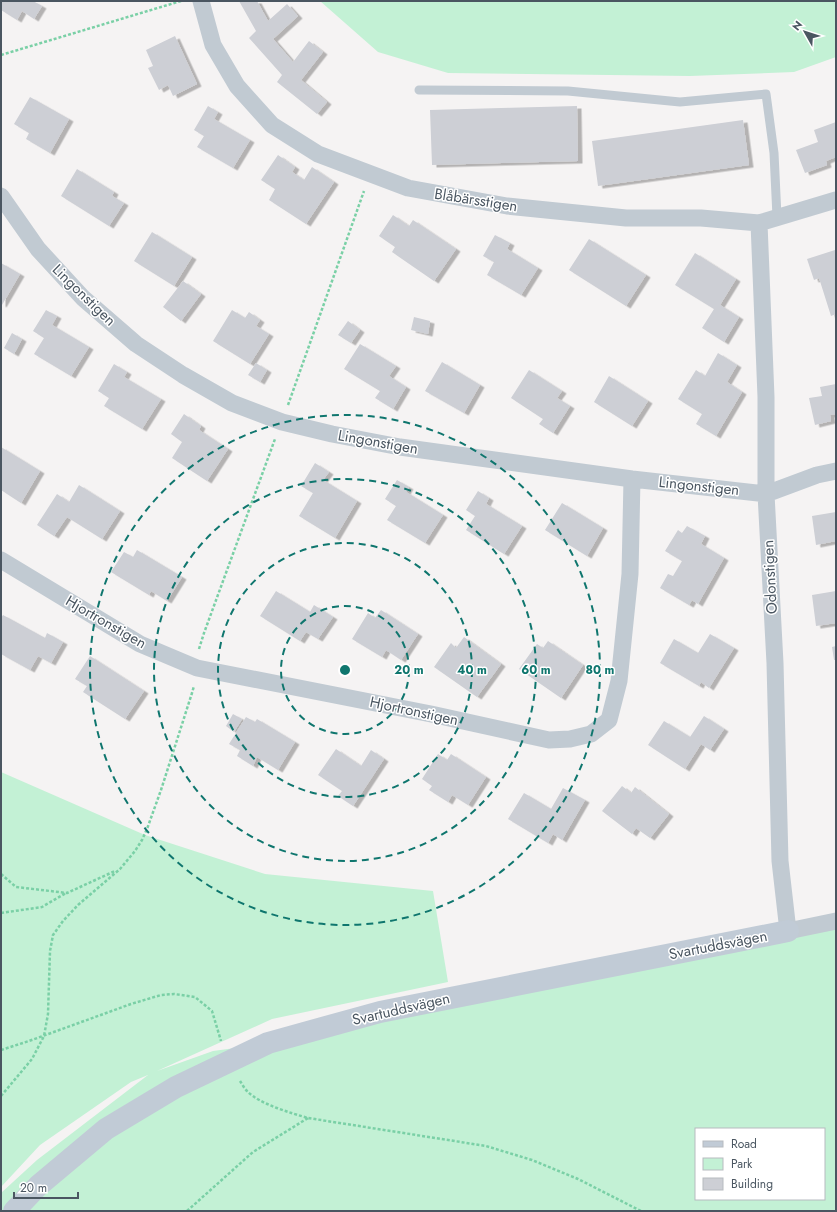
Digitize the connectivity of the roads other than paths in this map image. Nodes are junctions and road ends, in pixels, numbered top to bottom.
1 (201, 1) edge
2 (419, 90) dead end
3 (1, 196) edge
4 (836, 200) edge
5 (777, 218) junction
6 (759, 223) junction
7 (836, 471) edge
8 (632, 479) junction
9 (766, 494) junction
10 (1, 560) edge
11 (836, 921) edge
12 (788, 931) junction
13 (14, 1211) edge

1 - 6 street, Blåbärsstigen
2 - 5 lane
3 - 8 street, Lingonstigen
4 - 5 street, Blåbärsstigen
5 - 6 street, Blåbärsstigen
6 - 9 street, Odonstigen
7 - 9 street, Lingonstigen
8 - 9 street, Lingonstigen
8 - 10 street, Hjortronstigen
9 - 12 street, Odonstigen
11 - 12 street, Svartuddsvägen
12 - 13 street, Svartuddsvägen

